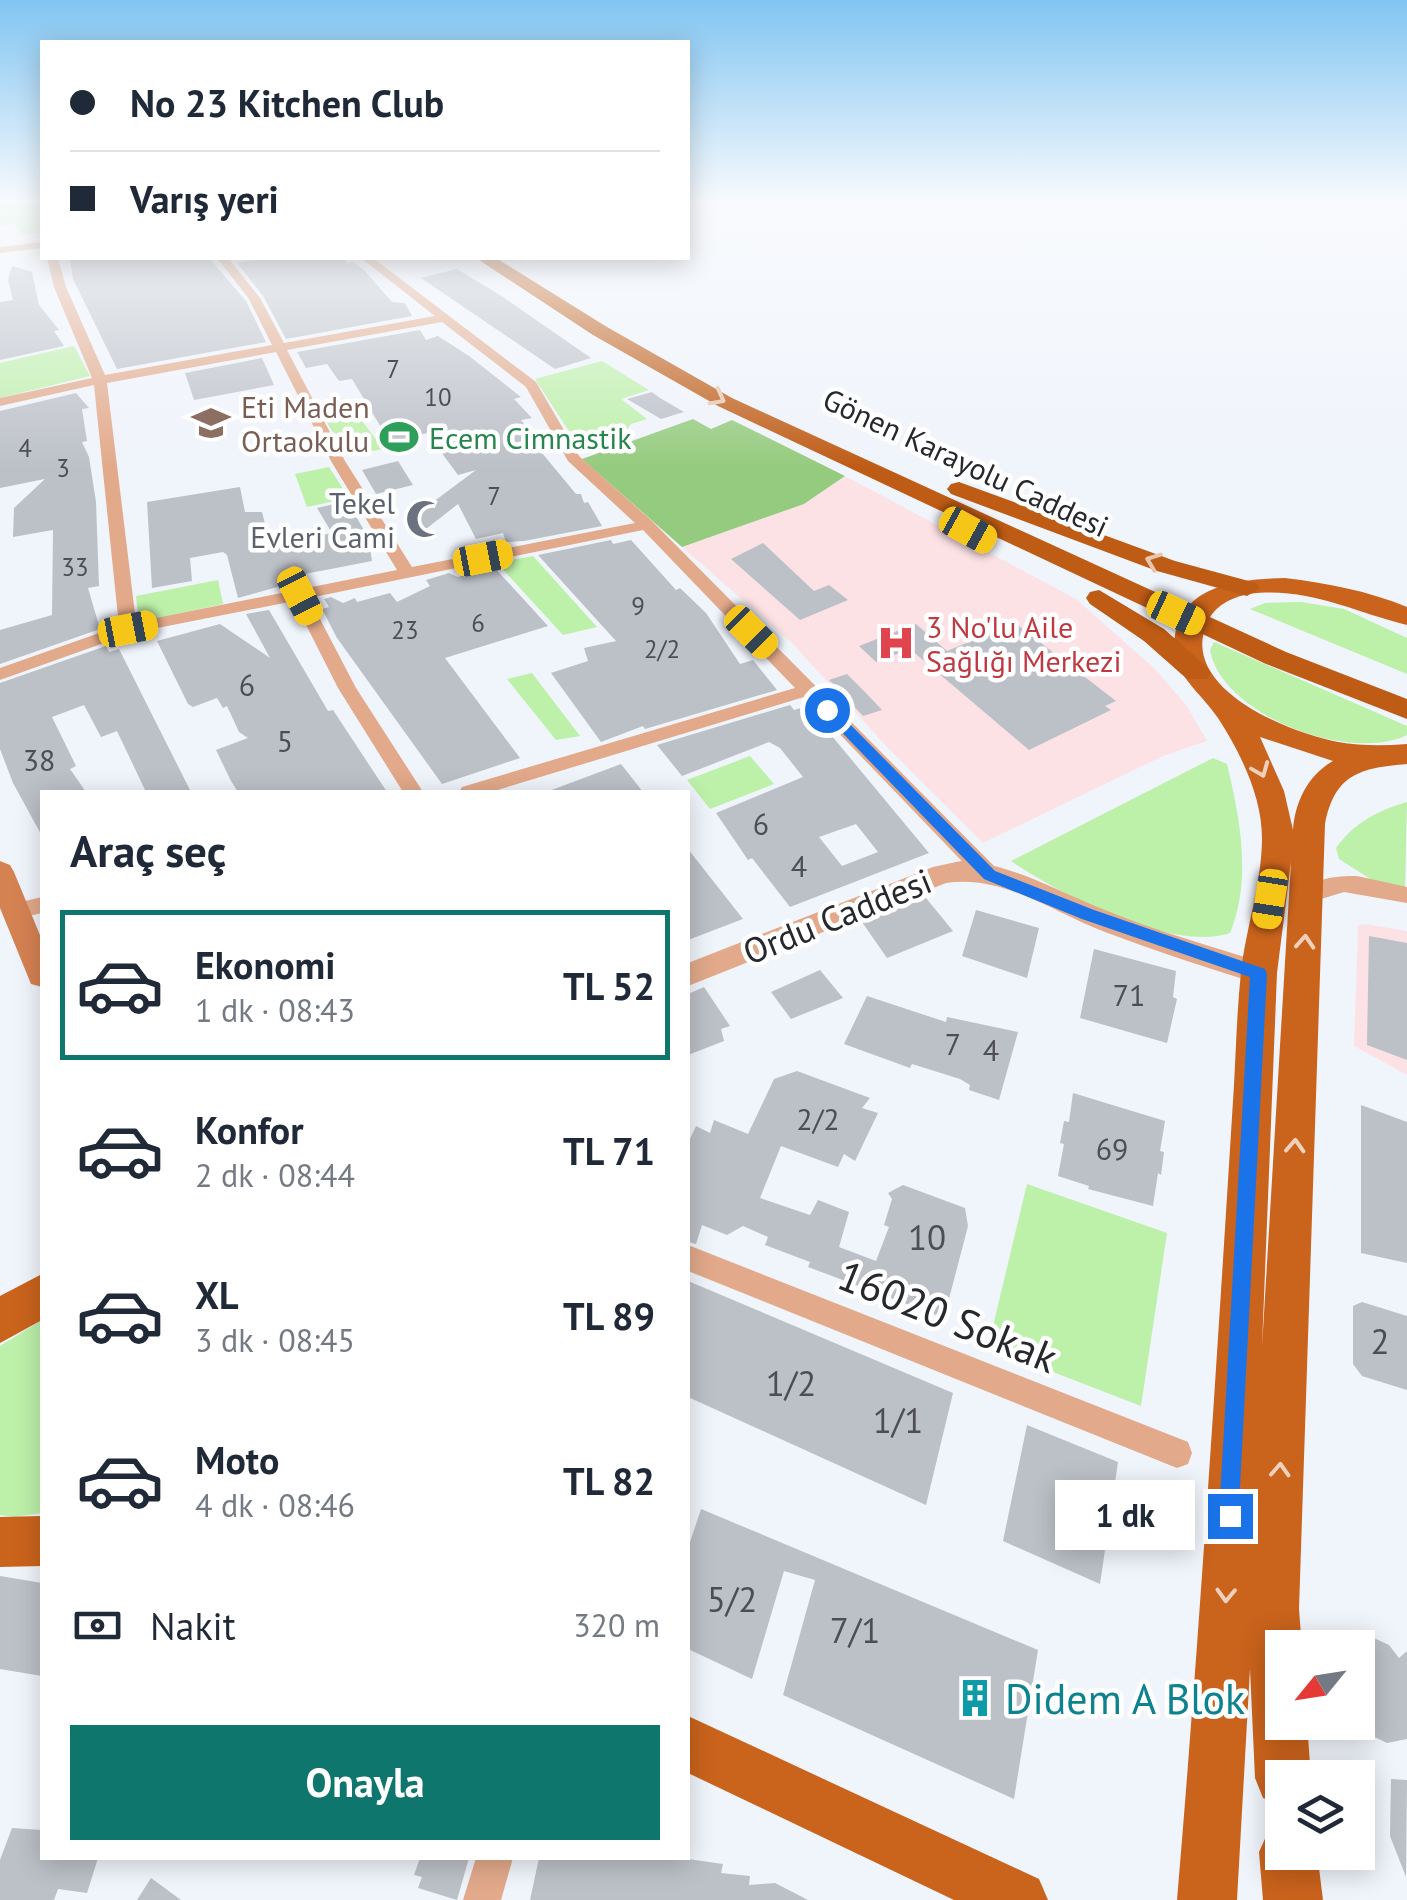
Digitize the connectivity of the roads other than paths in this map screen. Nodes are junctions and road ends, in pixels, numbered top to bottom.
1 (62, 292) edge
2 (249, 292) edge
3 (411, 292) edge
4 (541, 292) edge
5 (572, 292) edge
6 (445, 318) junction
7 (280, 348) junction
8 (100, 380) junction
9 (0, 402) edge
10 (906, 471) junction
11 (875, 474) junction
12 (647, 526) junction
13 (408, 573) junction
14 (1243, 589) junction
15 (300, 596) junction
16 (1407, 617) edge
17 (128, 629) junction
18 (1198, 670) junction
19 (0, 674) edge
20 (1407, 688) edge
21 (808, 690) junction
22 (1407, 710) edge
23 (1407, 754) edge
24 (1375, 756) junction
25 (412, 790) edge
26 (476, 790) edge
27 (0, 872) edge
28 (990, 875) junction
29 (1320, 883) junction
30 (1407, 895) edge
31 (29, 908) edge
32 (40, 965) edge
33 (690, 974) edge
34 (1259, 974) junction
35 (690, 1259) edge
36 (40, 1283) edge
37 (18, 1310) edge
38 (1177, 1453) dead end
39 (690, 1745) edge
40 (1283, 1760) edge
41 (493, 1860) edge
42 (1290, 1870) edge
43 (482, 1900) edge
44 (1018, 1900) edge
45 (1207, 1900) edge
46 (1292, 1900) edge

1 - 8 street
2 - 7 street
3 - 6 street
4 -> 11 highway, Gönen Karayolu Caddesi
5 - 10 highway, Gönen Karayolu Caddesi
6 - 7 street
6 - 12 street
7 - 8 street
7 - 13 street
8 - 9 street
8 - 17 street
14 -> 10 highway
10 - 20 highway, Gönen Karayolu Caddesi
11 - 18 highway
11 - 22 highway, Gönen Karayolu Caddesi
12 - 13 street
12 - 21 street
13 - 15 street
14 - 16 main road
14 - 18 main road
15 - 17 street
15 - 25 street
17 - 19 street
18 - 24 main road
18 -> 34 main road
21 - 26 street
21 - 28 street
23 - 24 main road
24 - 29 main road
27 - 31 main road
28 - 33 street, Ordu Caddesi
28 - 34 street
29 - 30 street
40 -> 29 main road
31 - 32 main road
34 -> 45 main road
35 - 38 street, 16020 Sokak
36 - 37 main road
39 - 44 main road
41 - 43 street
42 - 46 main road

